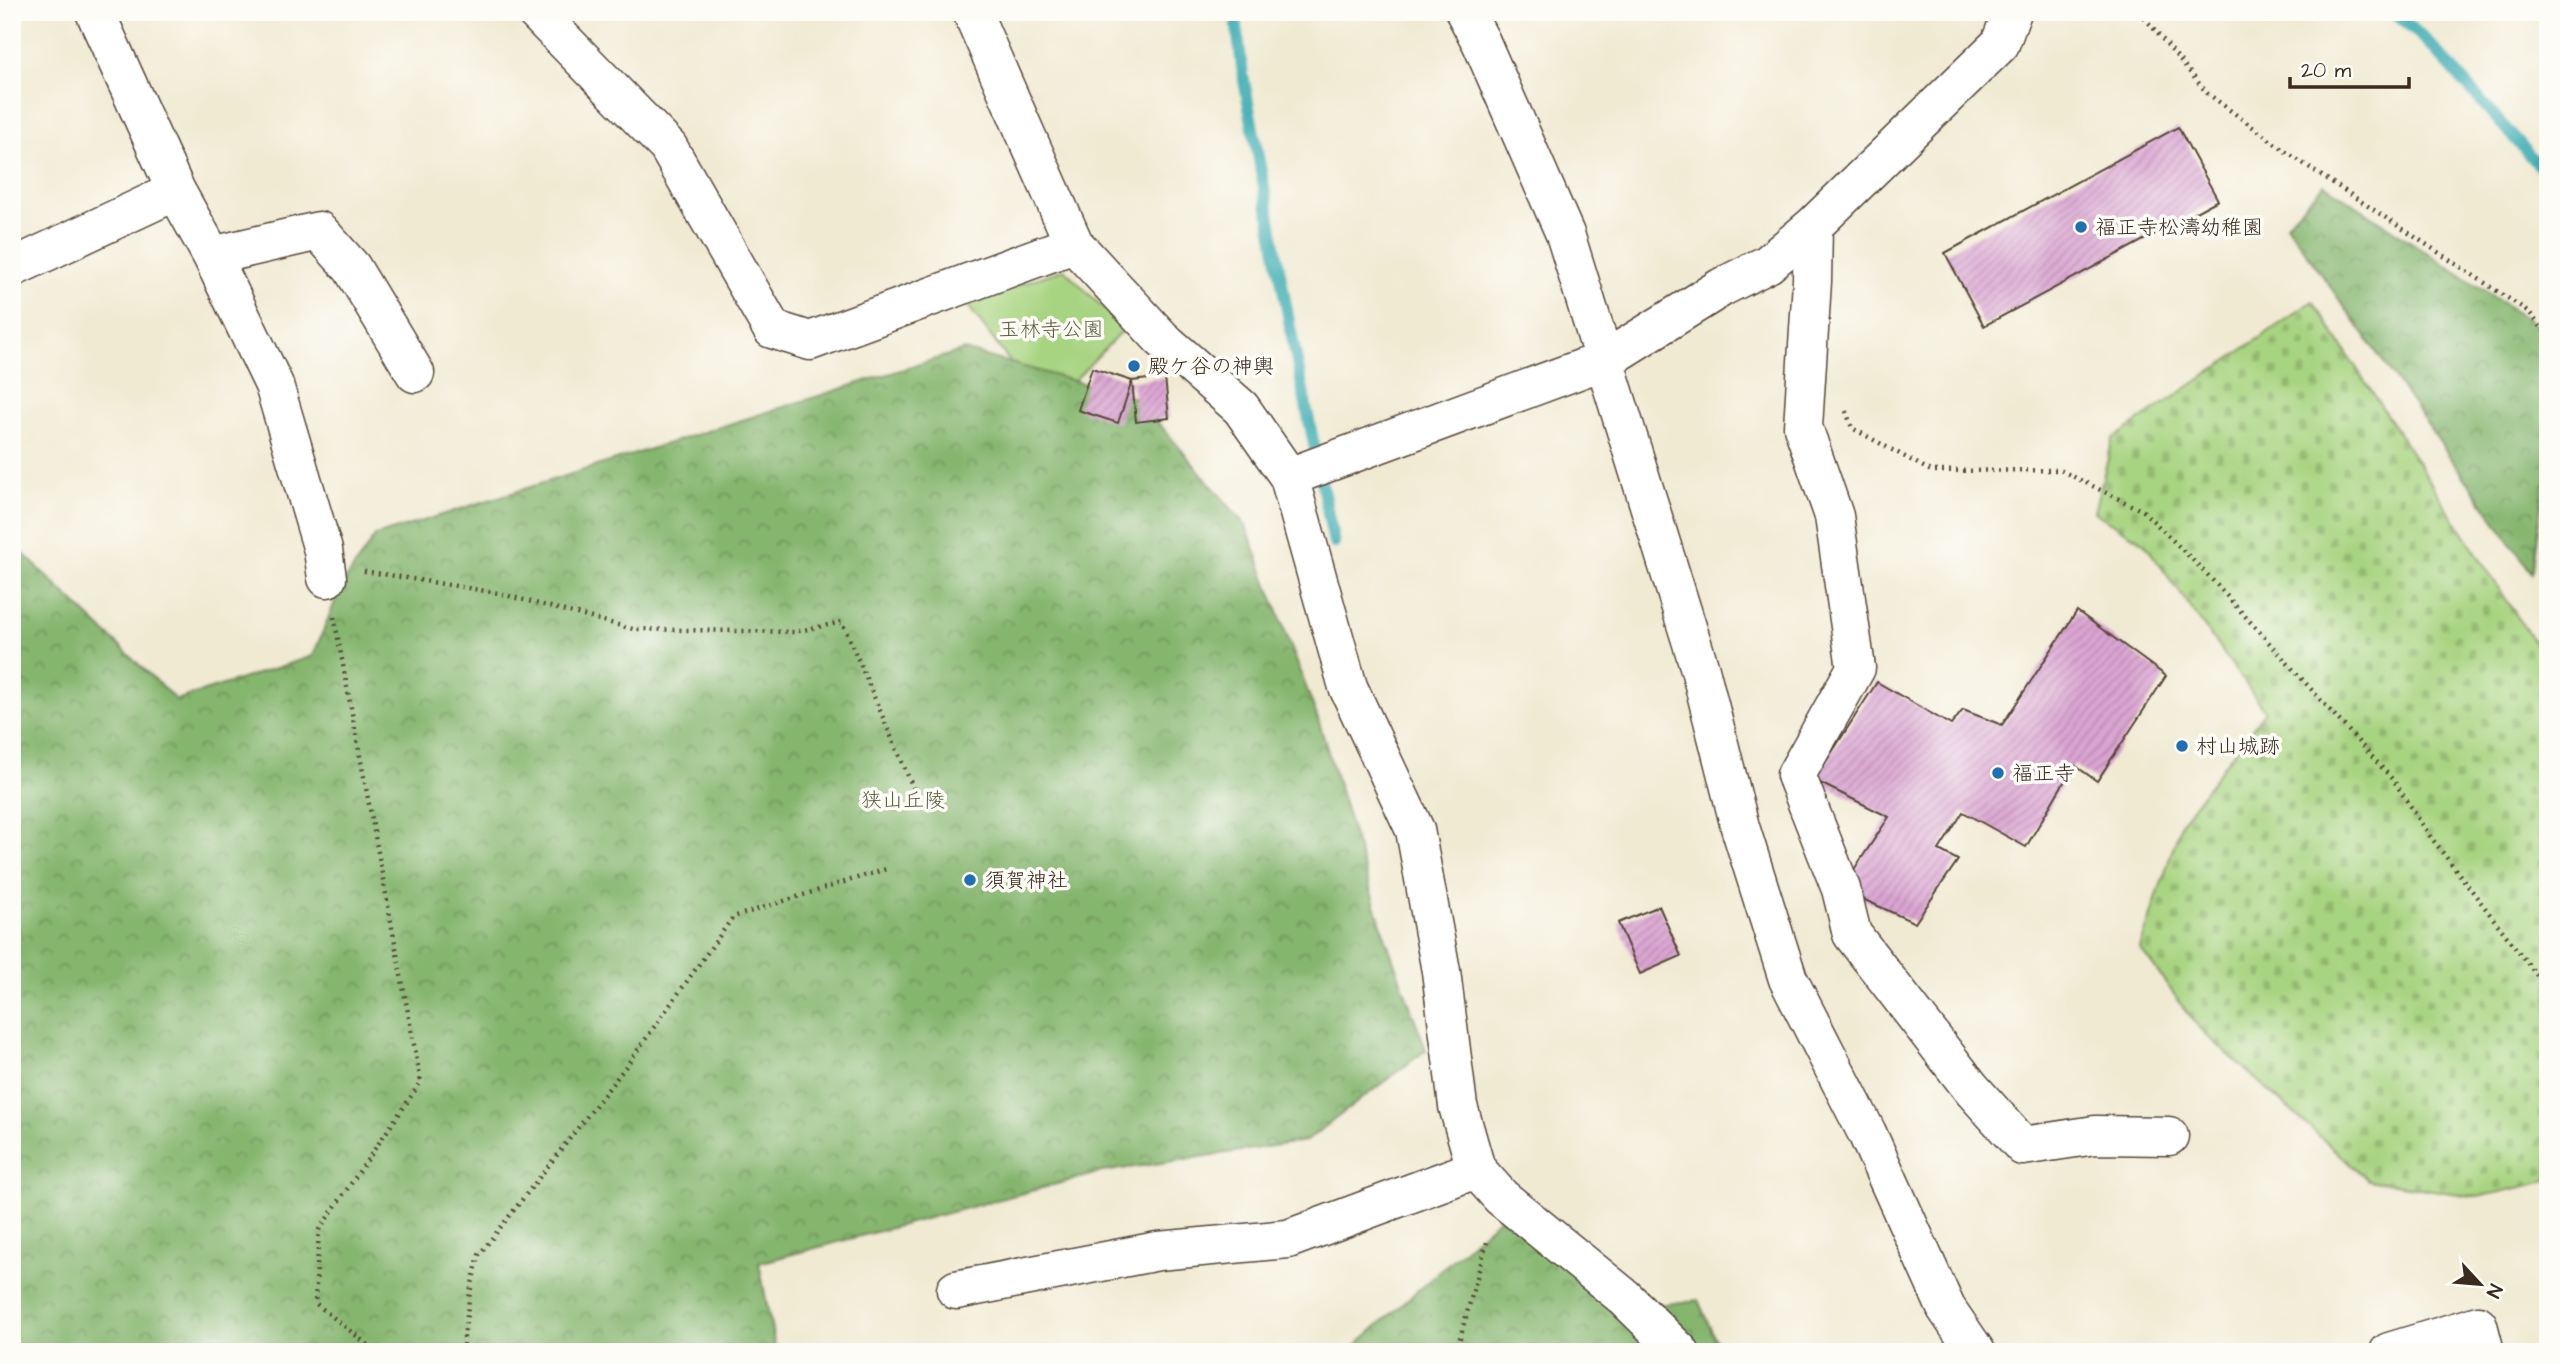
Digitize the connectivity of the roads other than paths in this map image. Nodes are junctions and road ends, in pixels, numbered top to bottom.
1 (94, 12) edge
2 (536, 12) edge
3 (1465, 12) edge
4 (2012, 12) edge
5 (982, 16) edge
6 (176, 191) junction
7 (1813, 226) junction
8 (1074, 244) junction
9 (212, 256) junction
10 (12, 268) edge
11 (1605, 359) junction
12 (415, 373) dead end
13 (1289, 477) junction
14 (326, 571) road end
15 (2169, 1136) dead end
16 (1476, 1169) junction
17 (956, 1290) dead end
18 (1680, 1352) edge
19 (1976, 1352) edge
20 (2389, 1352) edge
21 (2485, 1352) edge

1 - 6 street
2 - 8 street
3 - 11 street
4 - 7 street
5 - 8 street
6 - 9 street
6 - 10 street
7 - 11 street
7 - 15 street
8 - 13 street
9 - 12 street
9 - 14 street
11 - 13 street
11 - 19 street
13 - 16 street
16 - 17 street
16 - 18 street
20 - 21 street

